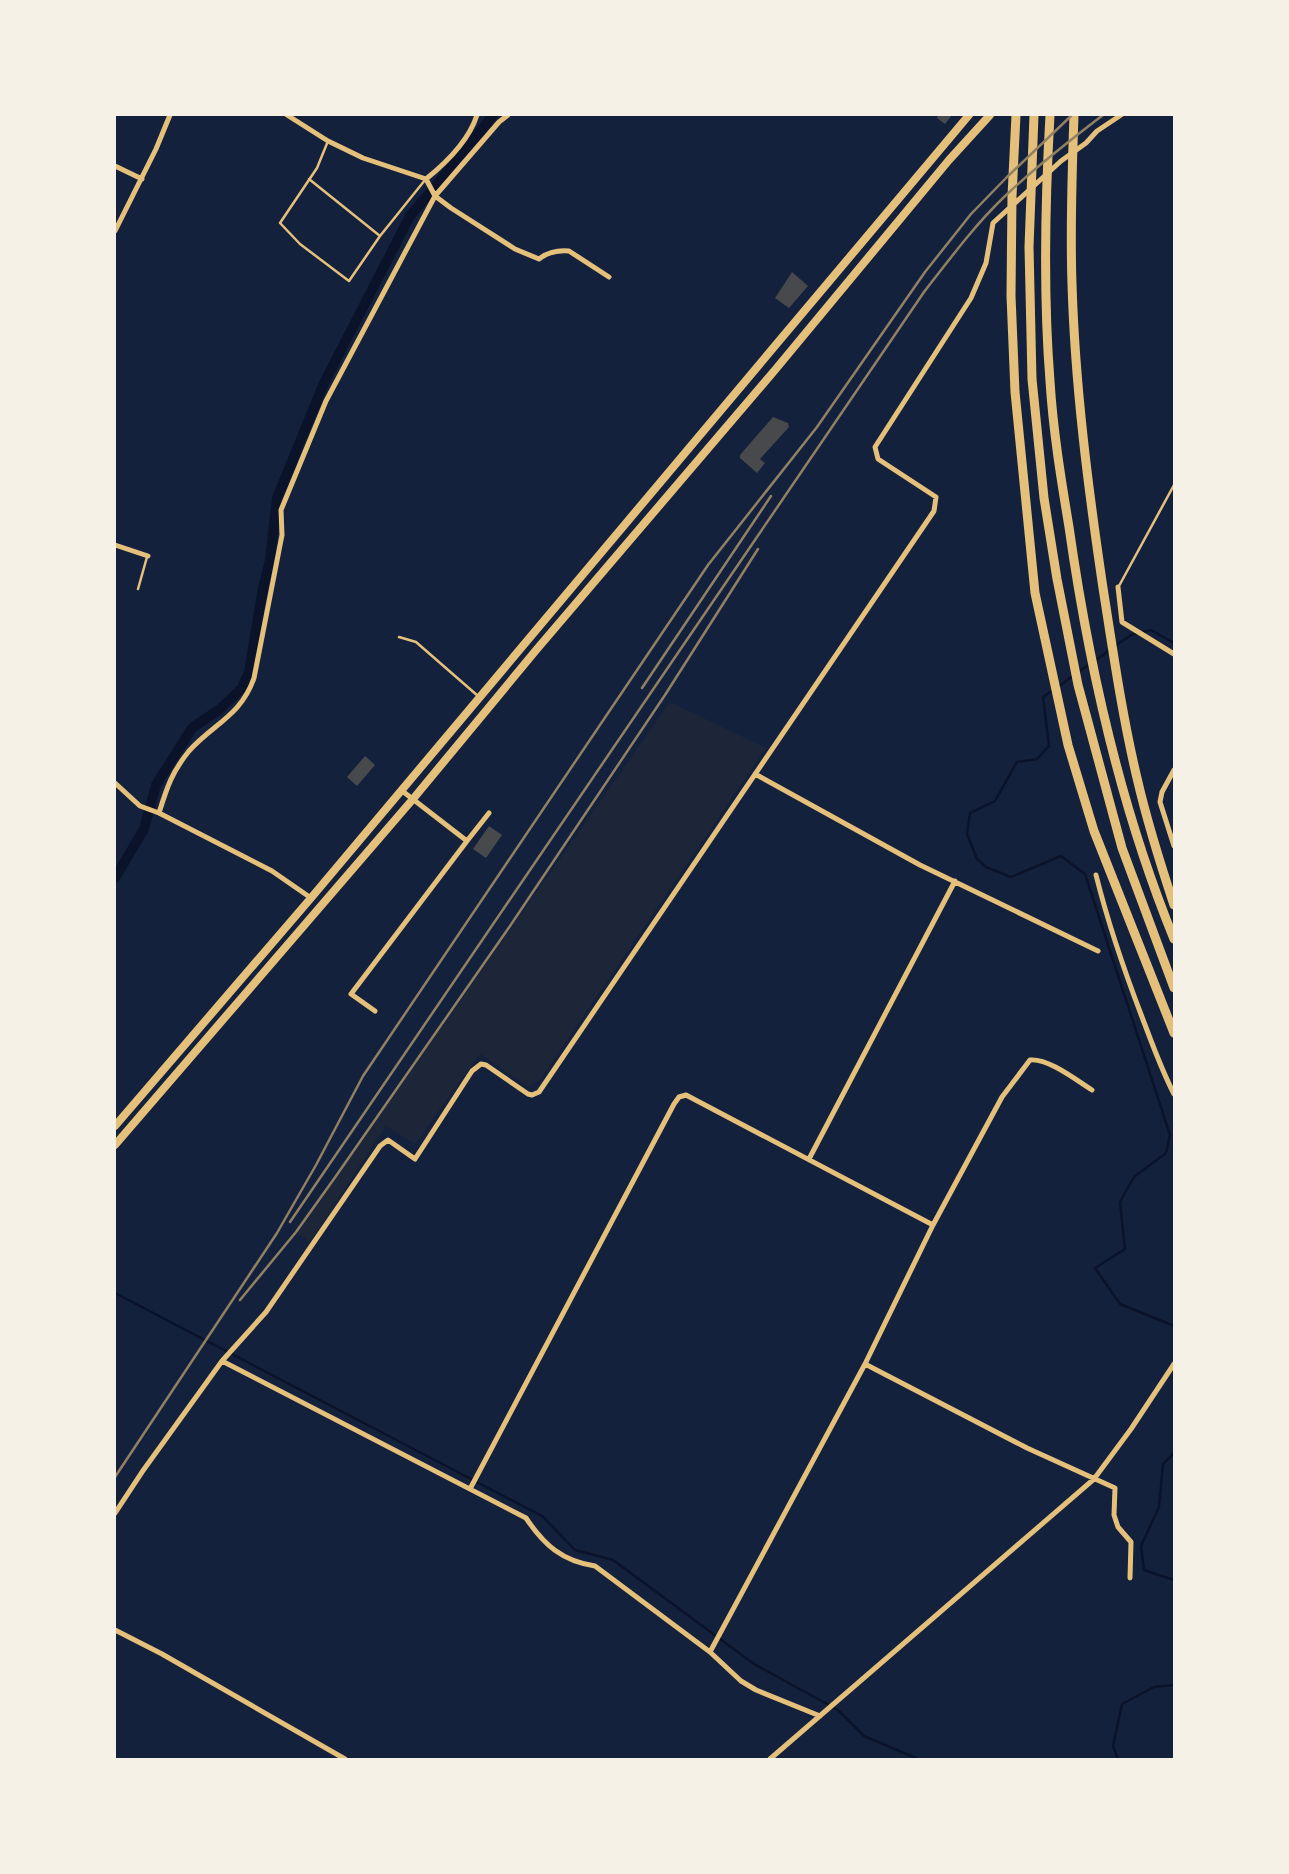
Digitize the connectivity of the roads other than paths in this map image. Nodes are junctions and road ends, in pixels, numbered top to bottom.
1 (170, 115) edge
2 (287, 115) edge
3 (477, 115) edge
4 (508, 115) edge
5 (969, 115) edge
6 (990, 115) edge
7 (1016, 115) edge
8 (1034, 115) edge
9 (1050, 115) edge
10 (1074, 115) edge
11 (1121, 115) edge
12 (328, 141) junction
13 (115, 166) edge
14 (142, 179) junction
15 (309, 179) junction
16 (426, 179) junction
17 (435, 196) junction
18 (115, 230) edge
19 (380, 236) junction
20 (609, 276) dead end
21 (1174, 485) edge
22 (115, 547) edge
23 (148, 556) joint
24 (1118, 588) joint
25 (138, 589) dead end
26 (399, 637) dead end
27 (1174, 654) edge
28 (478, 696) junction
29 (1174, 770) edge
30 (755, 774) junction
31 (115, 783) edge
32 (401, 790) junction
33 (412, 799) junction
34 (159, 812) junction
35 (489, 813) dead end
36 (467, 840) junction
37 (1174, 846) edge
38 (1096, 875) dead end
39 (955, 881) junction
40 (311, 898) junction
41 (1174, 905) edge
42 (1174, 939) edge
43 (1098, 952) dead end
44 (1174, 988) edge
45 (375, 1011) dead end
46 (195, 1032) junction
47 (1174, 1033) edge
48 (205, 1039) junction
49 (1092, 1090) dead end
50 (1174, 1094) edge
51 (115, 1126) edge
52 (115, 1144) edge
53 (809, 1159) junction
54 (932, 1225) junction
55 (222, 1361) junction
56 (865, 1364) junction
57 (1174, 1364) edge
58 (1094, 1479) junction
59 (470, 1489) junction
60 (115, 1513) edge
61 (1130, 1578) dead end
62 (115, 1630) edge
63 (710, 1652) junction
64 (820, 1716) junction
65 (345, 1759) edge
66 (770, 1759) edge

1 - 14 street
2 - 12 street
3 - 16 street
4 - 17 street
5 - 28 main road
6 - 33 main road
7 - 47 highway
8 - 44 highway
9 - 42 highway
10 - 41 highway
11 - 30 street
12 - 15 lane
12 - 16 street
13 - 14 street
14 - 18 street
15 - 19 lane
15 - 19 lane
16 - 17 street
16 - 19 lane
17 - 20 street
17 - 34 street
21 - 24 lane
22 - 23 street
23 - 25 lane
24 - 27 street
26 - 28 lane
28 - 32 main road
29 - 37 street
30 - 39 street
30 - 55 street
31 - 34 street
32 - 33 street
32 - 40 main road
33 - 36 street
33 - 48 main road
34 - 40 street
35 - 36 street
36 - 45 street
38 - 50 street
39 - 43 street
39 - 53 street
40 - 46 main road
46 - 48 main road
46 - 51 main road
48 - 52 main road
49 - 54 street
53 - 54 street
53 - 59 street
54 - 56 street
55 - 59 street
55 - 60 street
56 - 58 street
56 - 63 street
57 - 58 street
58 - 61 street
58 - 64 street
59 - 63 street
62 - 65 street
63 - 64 street
64 - 66 street

